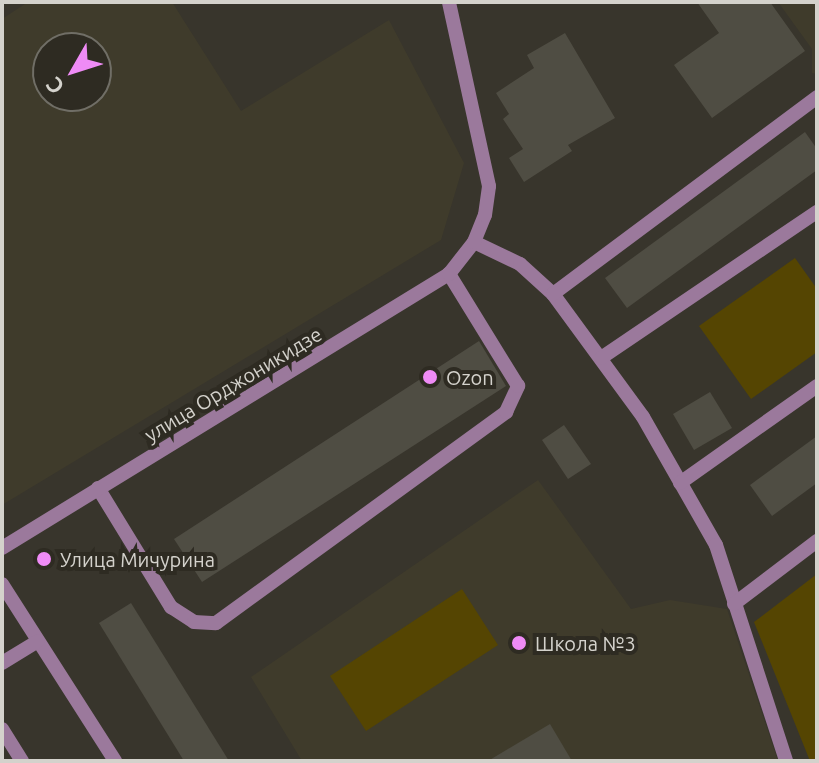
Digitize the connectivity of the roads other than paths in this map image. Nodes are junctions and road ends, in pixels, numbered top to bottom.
1 (449, 2) edge
2 (817, 97) edge
3 (817, 212) edge
4 (474, 242) junction
5 (449, 274) junction
6 (553, 294) junction
7 (601, 358) junction
8 (817, 386) edge
9 (680, 483) junction
10 (98, 488) junction
11 (817, 541) edge
12 (2, 548) edge
13 (2, 584) edge
14 (734, 604) junction
15 (38, 641) junction
16 (2, 663) edge
17 (2, 729) edge
18 (22, 761) edge
19 (115, 761) edge
20 (786, 761) edge

1 - 4 street, улица Орджоникидзе
2 - 6 street
3 - 7 street
4 - 5 street, улица Орджоникидзе
4 - 6 street
5 - 10 street, улица Орджоникидзе
5 - 10 street
6 - 7 street
7 - 9 street
8 - 9 street
9 - 14 street
10 - 12 street, улица Орджоникидзе
11 - 14 street
13 - 15 street
14 - 20 street
15 - 16 street
15 - 19 street
17 - 18 street

